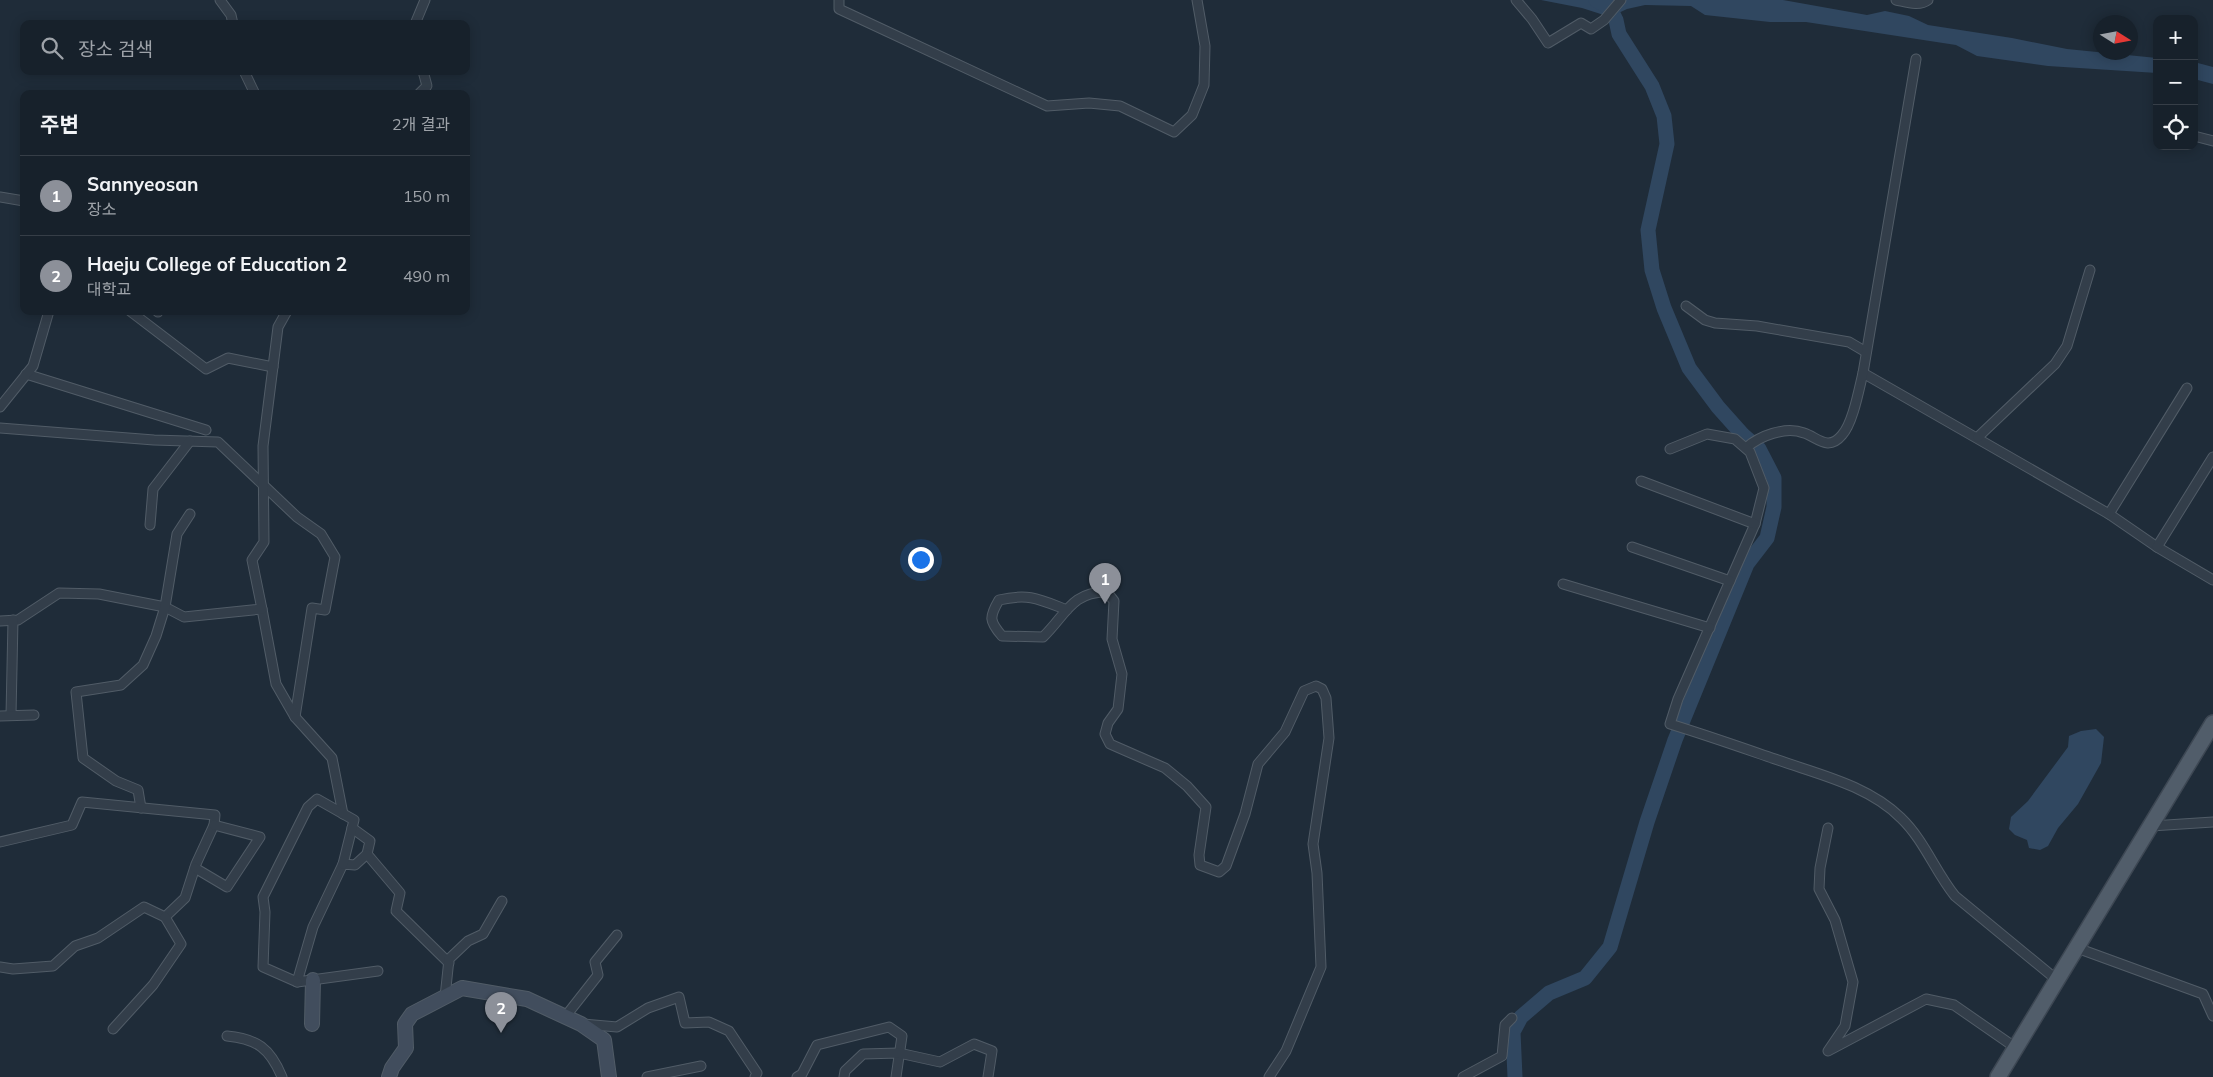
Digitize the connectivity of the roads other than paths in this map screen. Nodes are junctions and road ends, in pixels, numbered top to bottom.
1 (220, 0) edge
2 (425, 0) edge
3 (839, 0) edge
4 (1197, 0) edge
5 (1516, 0) edge
6 (1622, 0) edge
7 (1896, 0) edge
8 (1928, 0) edge
9 (232, 20) edge
10 (416, 20) edge
11 (1916, 59) dead end
12 (246, 75) edge
13 (424, 75) edge
14 (253, 90) edge
15 (423, 90) edge
16 (2198, 137) edge
17 (2213, 141) edge
18 (0, 197) edge
19 (20, 200) edge
20 (2090, 270) dead end
21 (1686, 306) dead end
22 (48, 315) edge
23 (135, 315) edge
24 (285, 315) edge
25 (1866, 352) junction
26 (273, 367) junction
27 (1863, 373) junction
28 (26, 374) junction
29 (2187, 388) dead end
30 (0, 407) edge
31 (0, 428) edge
32 (206, 430) dead end
33 (1978, 437) junction
34 (190, 441) junction
35 (1747, 447) junction
36 (1670, 449) dead end
37 (2213, 457) edge
38 (1641, 481) dead end
39 (262, 485) junction
40 (190, 514) dead end
41 (2109, 514) junction
42 (1755, 524) junction
43 (150, 525) dead end
44 (1632, 546) dead end
45 (2157, 547) junction
46 (2213, 580) edge
47 (1730, 581) junction
48 (1563, 584) dead end
49 (165, 607) junction
50 (262, 609) junction
51 (1067, 610) junction
52 (13, 620) junction
53 (0, 621) edge
54 (1710, 628) junction
55 (11, 715) junction
56 (34, 715) dead end
57 (0, 716) edge
58 (295, 717) junction
59 (2213, 723) edge
60 (141, 808) junction
61 (343, 814) junction
62 (2212, 823) edge
63 (214, 825) junction
64 (2151, 826) junction
65 (352, 828) junction
66 (1828, 828) dead end
67 (0, 842) edge
68 (367, 854) junction
69 (343, 864) junction
70 (195, 868) junction
71 (502, 901) dead end
72 (164, 917) junction
73 (617, 935) dead end
74 (2077, 948) junction
75 (449, 963) junction
76 (0, 968) edge
77 (378, 971) dead end
78 (313, 980) junction
79 (2057, 980) junction
80 (297, 982) junction
81 (445, 996) junction
82 (2213, 1016) edge
83 (565, 1017) junction
84 (1512, 1018) dead end
85 (312, 1024) dead end
86 (581, 1024) junction
87 (113, 1029) dead end
88 (227, 1036) dead end
89 (2016, 1048) junction
90 (899, 1053) junction
91 (701, 1066) dead end
92 (282, 1077) edge
93 (389, 1077) edge
94 (609, 1077) edge
95 (647, 1077) edge
96 (755, 1077) edge
97 (797, 1077) edge
98 (844, 1077) edge
99 (896, 1077) edge
100 (988, 1077) edge
101 (1269, 1077) edge
102 (1463, 1077) edge
103 (1998, 1077) edge

1 - 9 street
2 - 10 street
3 - 4 street
5 - 6 street
7 - 8 street
11 - 25 street
12 - 14 street
13 - 15 street
16 - 17 street
18 - 19 street
20 - 33 street
21 - 25 street
22 - 28 street
23 - 26 street
24 - 26 street
25 - 27 street
26 - 39 street
27 - 33 street
27 - 35 street
28 - 30 street
28 - 32 street
29 - 41 street
31 - 34 street
33 - 41 street
34 - 39 street
34 - 43 street
35 - 36 street
35 - 42 street
37 - 45 street
38 - 42 street
39 - 50 street
39 - 58 street
40 - 49 street
41 - 45 street
42 - 47 street
44 - 47 street
45 - 46 street
47 - 54 street
48 - 54 street
49 - 50 street
49 - 52 street
49 - 60 street
50 - 58 street
51 - 51 street
51 - 101 street
52 - 53 street
52 - 55 street
54 - 79 street
55 - 56 street
55 - 57 street
58 - 61 street
59 - 64 main road
60 - 63 street
60 - 67 street
61 - 65 street
61 - 80 street
62 - 64 street
63 - 70 street
63 - 70 street
64 - 74 main road
65 - 68 street
65 - 69 street
66 - 89 street
68 - 69 street
68 - 75 street
69 - 80 street
70 - 72 street
71 - 75 street
72 - 76 street
72 - 87 street
73 - 83 street
74 - 79 main road
74 - 82 street
75 - 81 street
77 - 78 street
78 - 80 street
78 - 85 street
79 - 89 main road
81 - 83 street
81 - 93 street
83 - 86 street
84 - 102 street
86 - 94 street
86 - 96 street
88 - 92 street
89 - 103 main road
90 - 97 street
90 - 98 street
90 - 99 street
90 - 100 street
91 - 95 street

